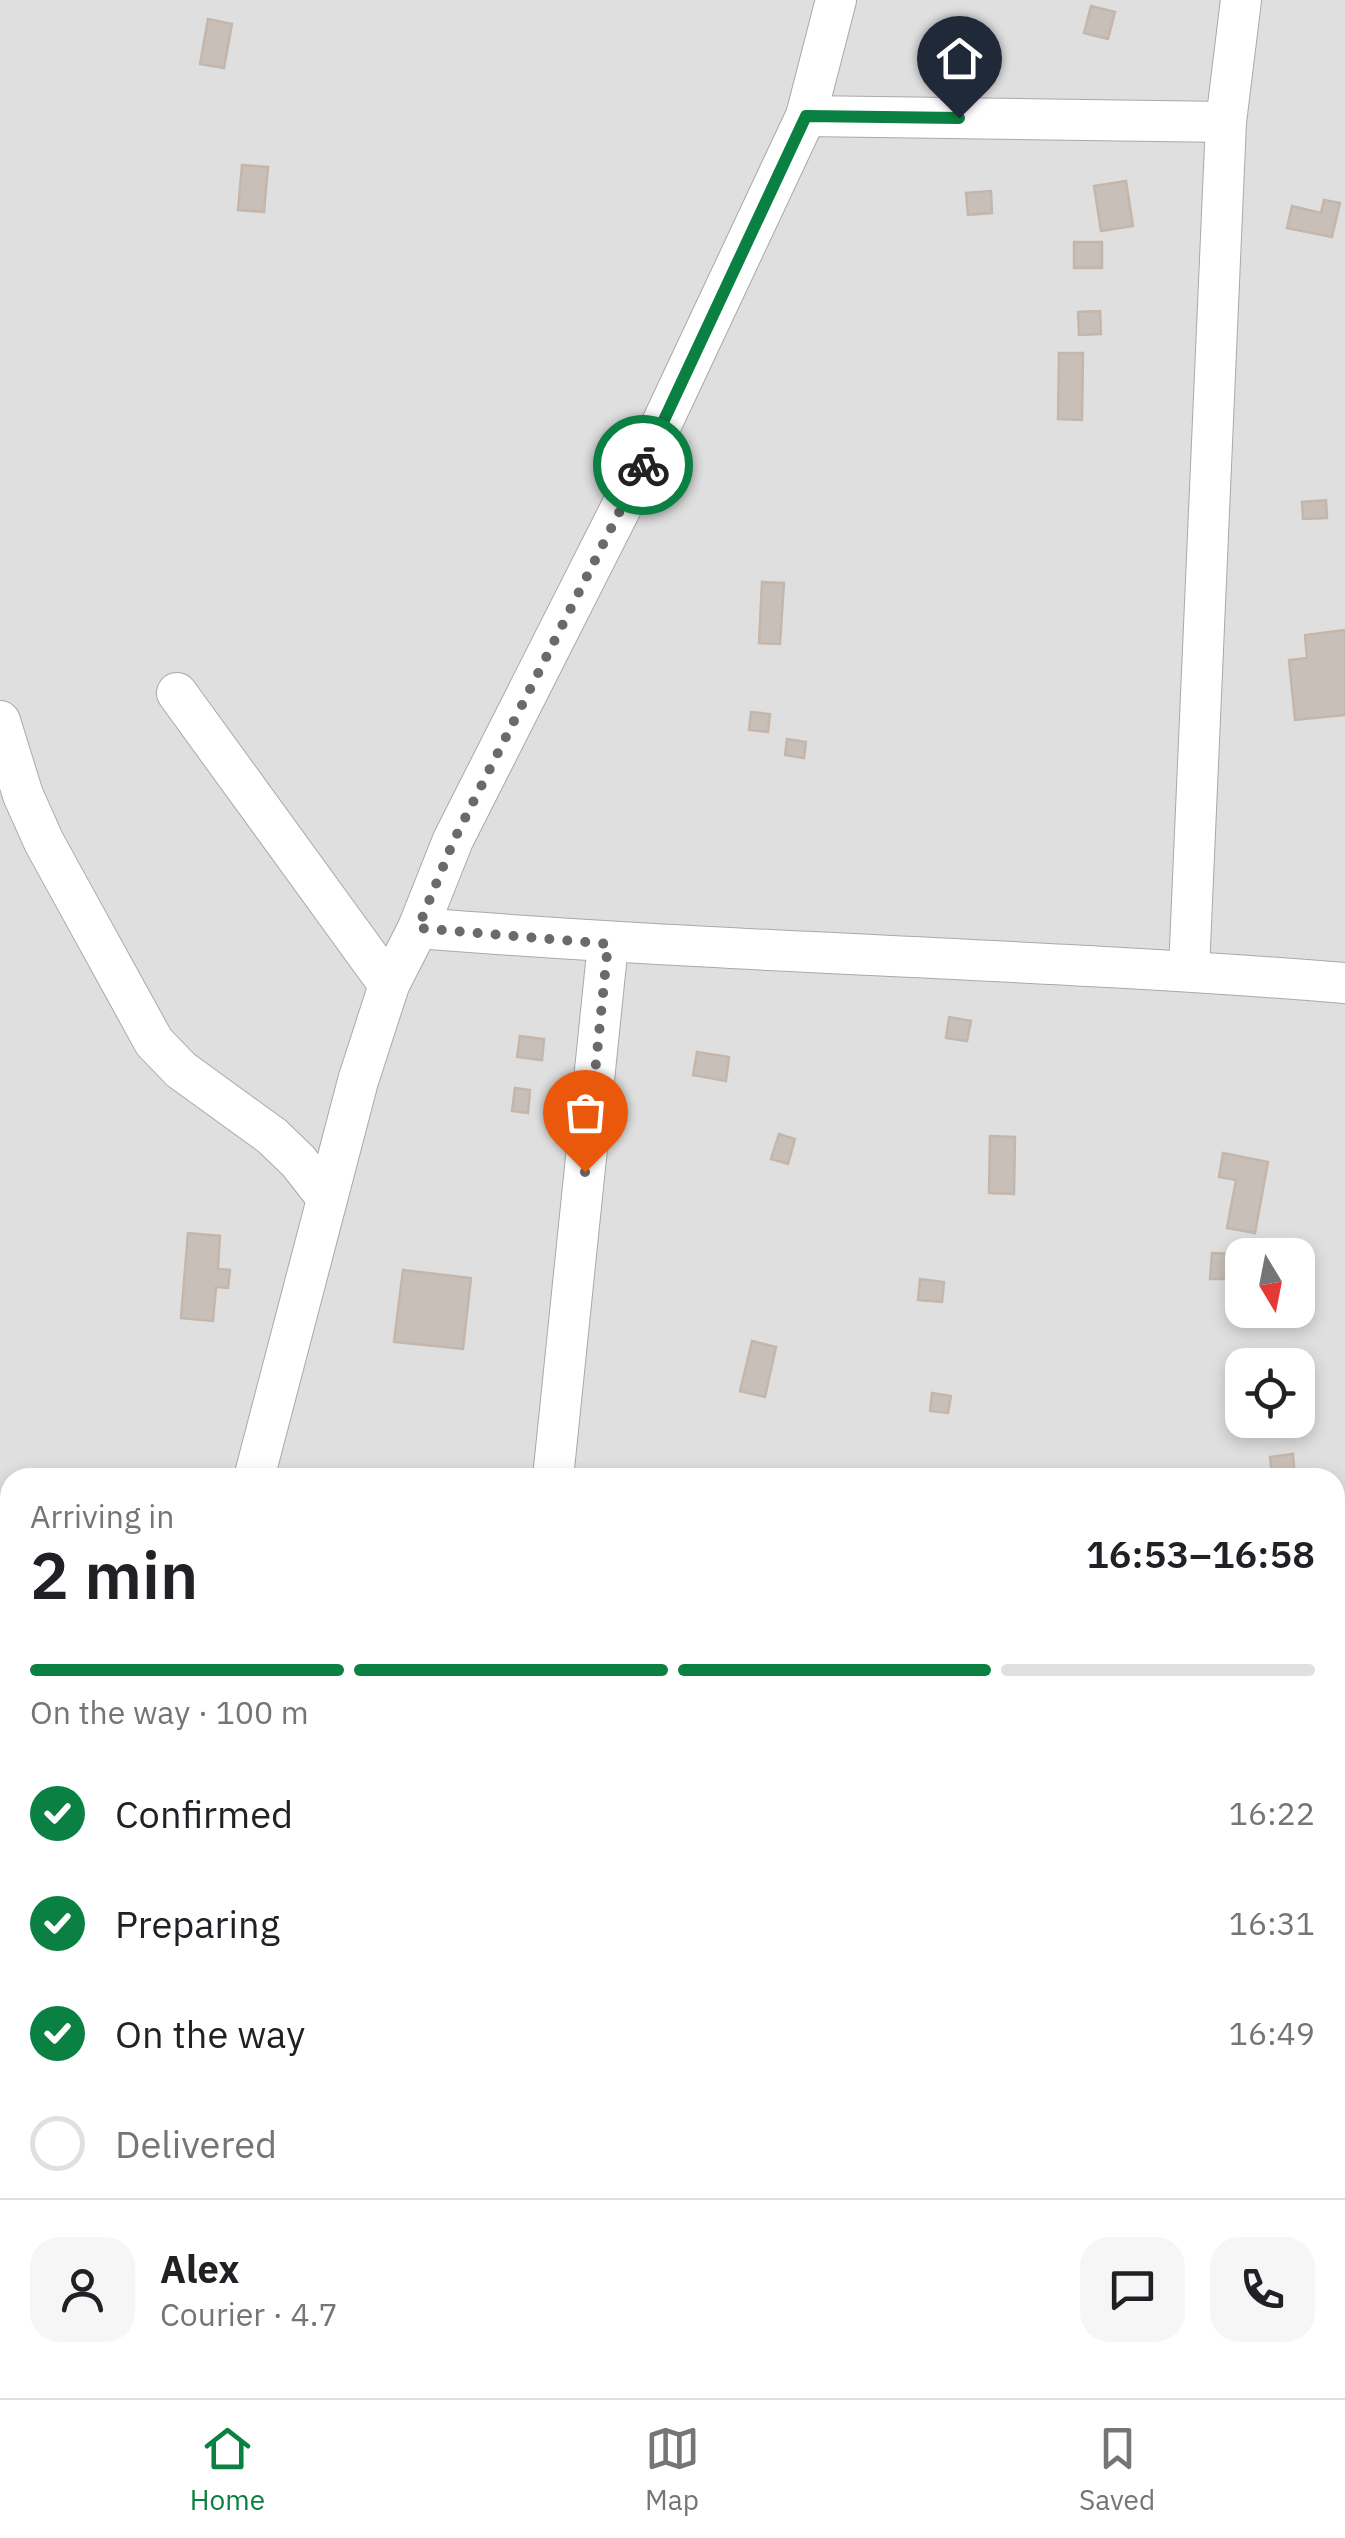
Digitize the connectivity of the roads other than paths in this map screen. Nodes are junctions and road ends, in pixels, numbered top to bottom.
1 (836, 0) edge
2 (1241, 0) edge
3 (806, 116) junction
4 (1226, 122) junction
5 (177, 693) dead end
6 (0, 721) edge
7 (418, 928) junction
8 (608, 944) junction
9 (1188, 970) junction
10 (1345, 983) edge
11 (389, 985) junction
12 (326, 1198) junction
13 (257, 1468) edge
14 (555, 1468) edge

1 - 3 street
2 - 4 street
3 - 4 street
3 - 7 street
4 - 9 street
5 - 11 street
6 - 12 street
7 - 8 street
7 - 11 street
8 - 9 street
8 - 14 street
9 - 10 street
11 - 12 street
12 - 13 street

